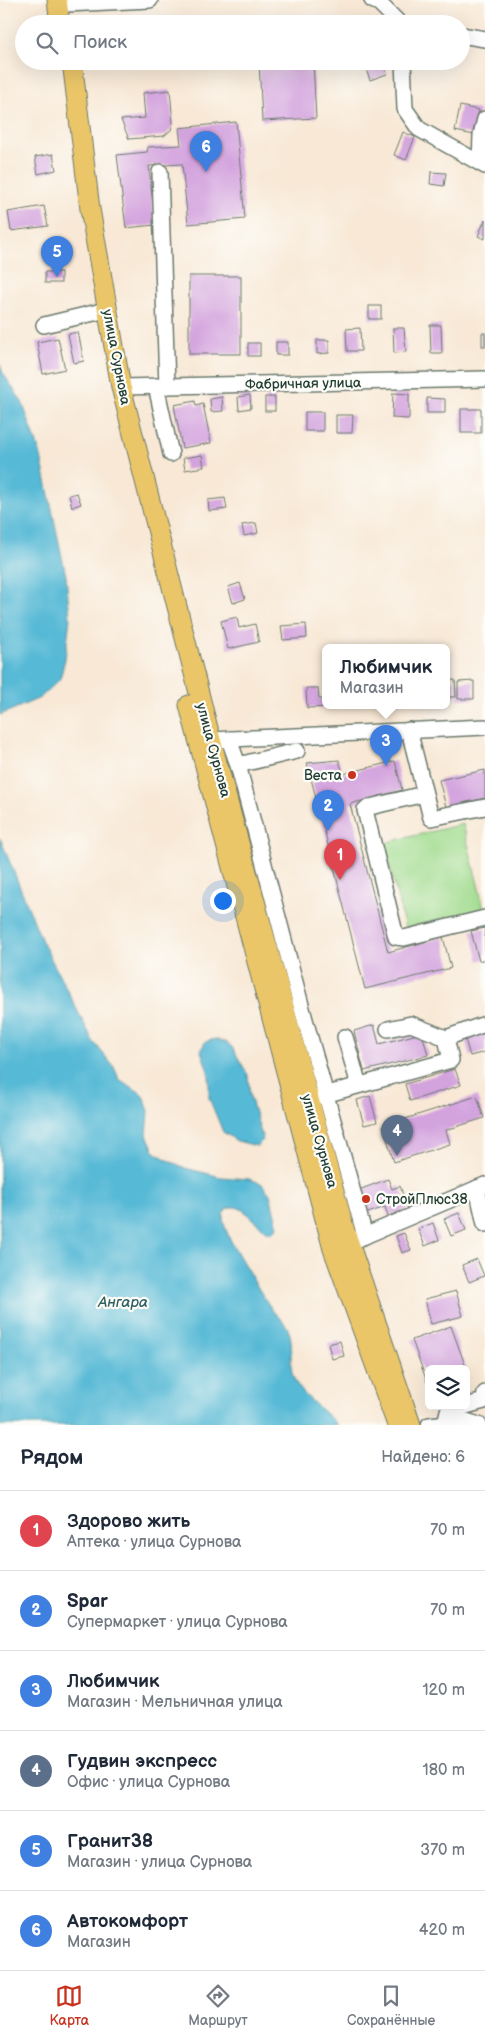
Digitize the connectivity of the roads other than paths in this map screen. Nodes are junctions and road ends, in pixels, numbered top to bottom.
1 (150, 0) edge
2 (372, 0) edge
3 (63, 1) edge
4 (61, 15) edge
5 (66, 15) edge
6 (391, 15) edge
7 (470, 36) edge
8 (485, 39) edge
9 (65, 70) edge
10 (73, 70) edge
11 (403, 70) edge
12 (485, 119) edge
13 (482, 164) edge
14 (160, 172) dead end
15 (98, 312) junction
16 (44, 325) dead end
17 (485, 379) edge
18 (162, 386) junction
19 (121, 387) junction
20 (171, 454) dead end
21 (485, 727) edge
22 (409, 730) junction
23 (220, 739) junction
24 (297, 751) dead end
25 (238, 765) junction
26 (424, 794) junction
27 (485, 807) edge
28 (485, 918) edge
29 (485, 1024) edge
30 (388, 1029) dead end
31 (345, 1037) dead end
32 (446, 1038) junction
33 (359, 1085) junction
34 (317, 1097) junction
35 (481, 1186) edge
36 (485, 1224) edge
37 (357, 1240) junction
38 (485, 1393) edge
39 (470, 1405) edge
40 (452, 1410) edge
41 (445, 1423) junction
42 (397, 1425) edge
43 (411, 1425) edge
44 (429, 1425) edge
45 (479, 1425) edge

1 - 3 street
2 - 6 street
3 - 4 main road
3 - 5 main road
7 - 8 street
9 - 15 main road, улица Сурнова
10 - 19 main road, улица Сурнова
11 - 13 street
12 - 13 street
14 - 18 street
15 - 16 street
15 - 42 main road, улица Сурнова
17 - 18 street, Фабричная улица
18 - 19 street, Фабричная улица
18 - 20 street
19 - 23 main road, улица Сурнова
21 - 22 street
22 - 23 street
22 - 26 street
23 - 25 street
23 - 34 main road, улица Сурнова
24 - 25 street
25 - 34 street
26 - 27 street
26 - 28 street
29 - 32 street
30 - 32 street
31 - 33 street
32 - 33 street
33 - 34 street
34 - 37 main road, улица Сурнова
35 - 36 street
35 - 37 street
37 - 43 main road, улица Сурнова
38 - 39 street
40 - 41 street
41 - 44 street
41 - 45 street

